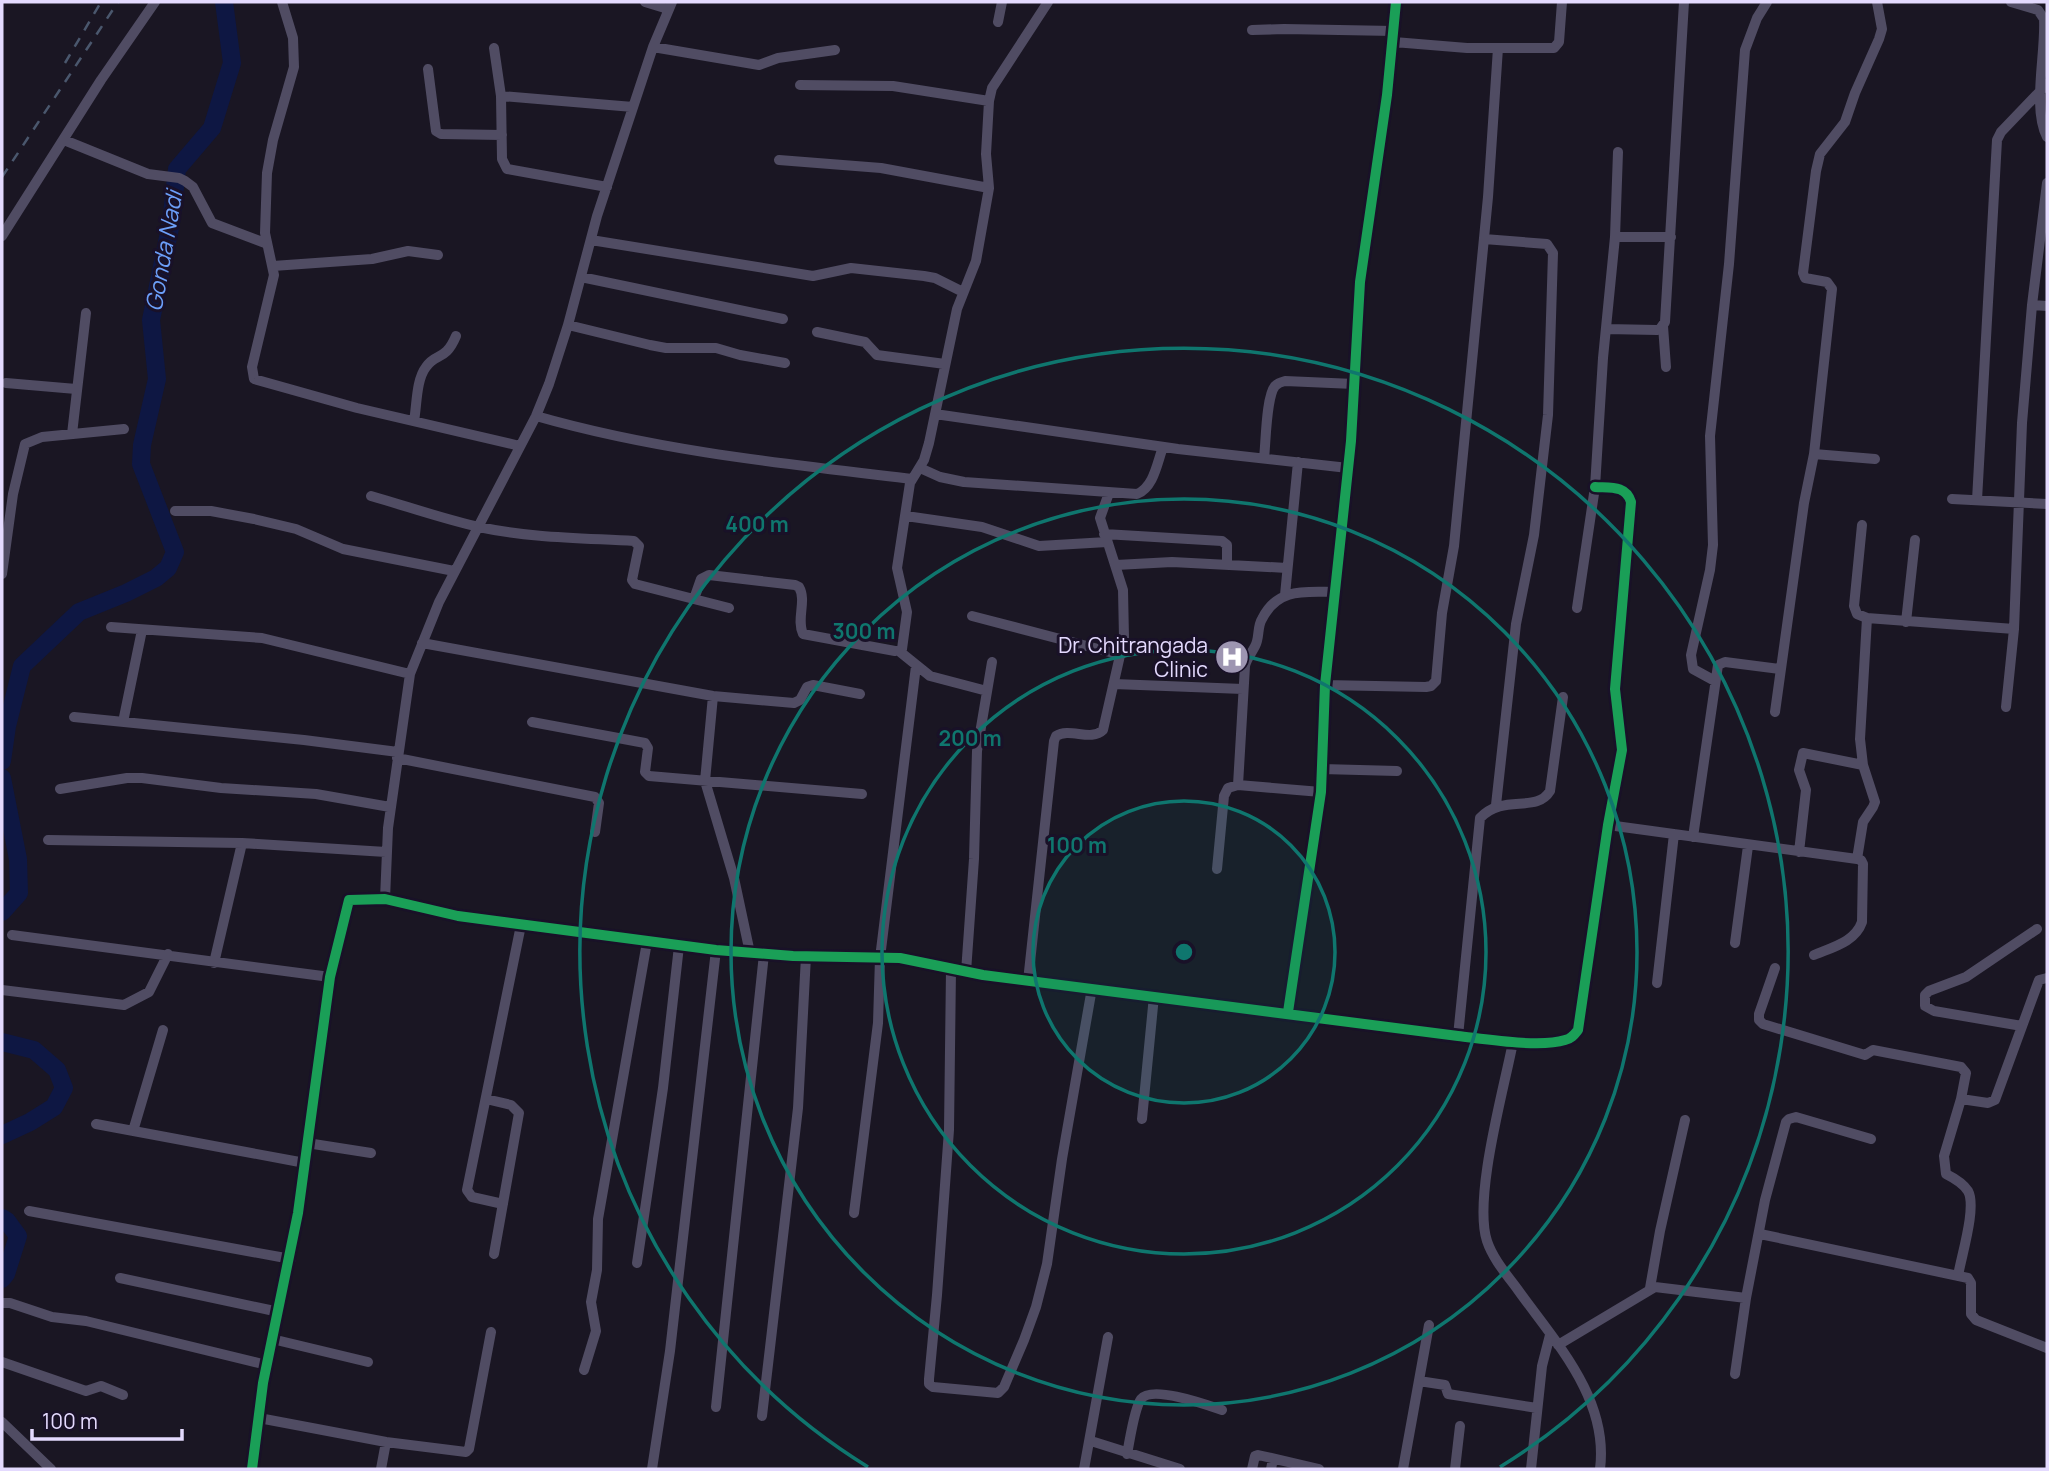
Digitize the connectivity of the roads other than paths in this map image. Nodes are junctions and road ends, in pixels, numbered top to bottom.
1 (155, 2) edge
2 (282, 2) edge
3 (1002, 2) edge
4 (1048, 2) edge
5 (1396, 2) edge
6 (1562, 2) edge
7 (1684, 2) edge
8 (1767, 2) edge
9 (1877, 2) edge
10 (2011, 2) edge
11 (650, 3) edge
12 (670, 5) edge
13 (998, 22) dead end
14 (1252, 30) dead end
15 (1394, 36) junction
16 (653, 47) junction
17 (494, 48) dead end
18 (1498, 48) junction
19 (835, 50) dead end
20 (428, 69) dead end
21 (800, 85) dead end
22 (2044, 89) edge
23 (501, 96) junction
24 (989, 101) junction
25 (633, 107) junction
26 (502, 135) junction
27 (2047, 137) edge
28 (64, 140) junction
29 (1618, 152) dead end
30 (779, 160) dead end
31 (2047, 183) edge
32 (607, 187) junction
33 (989, 188) junction
34 (2, 236) edge
35 (1615, 237) junction
36 (1671, 237) junction
37 (1484, 239) junction
38 (591, 240) junction
39 (265, 243) junction
40 (438, 255) dead end
41 (273, 267) junction
42 (581, 276) junction
43 (963, 292) junction
44 (2032, 305) junction
45 (2047, 306) edge
46 (86, 313) dead end
47 (783, 319) dead end
48 (568, 325) junction
49 (1663, 326) junction
50 (1606, 329) junction
51 (817, 332) dead end
52 (456, 336) dead end
53 (785, 363) dead end
54 (945, 364) junction
55 (1666, 367) dead end
56 (6, 383) dead end
57 (1354, 384) junction
58 (76, 389) junction
59 (935, 414) junction
60 (536, 416) junction
61 (414, 421) junction
62 (124, 429) dead end
63 (72, 434) junction
64 (520, 446) junction
65 (1163, 447) junction
66 (1814, 454) junction
67 (1264, 458) junction
68 (1875, 459) dead end
69 (1298, 462) junction
70 (920, 467) junction
71 (1348, 468) junction
72 (912, 479) junction
73 (1595, 487) junction
74 (1109, 492) junction
75 (371, 496) dead end
76 (1952, 499) dead end
77 (1977, 500) junction
78 (2018, 502) junction
79 (7, 503) edge
80 (2047, 504) edge
81 (175, 511) dead end
82 (906, 516) junction
83 (1862, 525) dead end
84 (478, 527) junction
85 (1106, 538) junction
86 (1915, 540) dead end
87 (1116, 565) junction
88 (1227, 565) junction
89 (1287, 568) junction
90 (454, 572) junction
91 (2, 574) edge
92 (1336, 592) junction
93 (1285, 595) junction
94 (694, 599) junction
95 (729, 608) dead end
96 (1577, 608) dead end
97 (972, 616) dead end
98 (1867, 618) junction
99 (1906, 622) junction
100 (111, 627) dead end
101 (2014, 629) junction
102 (142, 630) junction
103 (422, 643) junction
104 (899, 651) junction
105 (1121, 655) junction
106 (992, 662) dead end
107 (916, 666) junction
108 (1780, 669) junction
109 (411, 674) junction
110 (1715, 681) junction
111 (1114, 684) junction
112 (1325, 685) junction
113 (1243, 689) junction
114 (987, 691) junction
115 (860, 694) dead end
116 (713, 696) junction
117 (1563, 698) dead end
118 (2006, 707) dead end
119 (1775, 712) dead end
120 (74, 718) dead end
121 (123, 722) junction
122 (532, 722) dead end
123 (398, 755) junction
124 (1863, 765) junction
125 (1322, 769) junction
126 (1397, 771) dead end
127 (705, 781) junction
128 (1238, 785) junction
129 (60, 789) dead end
130 (1321, 792) junction
131 (862, 794) dead end
132 (1496, 805) junction
133 (390, 807) junction
134 (1608, 825) junction
135 (595, 832) dead end
136 (1674, 834) junction
137 (1693, 837) junction
138 (48, 840) dead end
139 (242, 843) junction
140 (1748, 846) junction
141 (386, 852) junction
142 (1799, 852) junction
143 (1857, 859) junction
144 (1217, 869) dead end
145 (385, 899) junction
146 (521, 925) junction
147 (2037, 929) dead end
148 (12, 935) dead end
149 (647, 942) junction
150 (1735, 943) dead end
151 (679, 946) junction
152 (716, 950) junction
153 (750, 953) junction
154 (168, 954) junction
155 (764, 954) junction
156 (1815, 955) dead end
157 (806, 957) junction
158 (880, 958) junction
159 (214, 963) junction
160 (1775, 968) dead end
161 (951, 969) junction
162 (966, 972) junction
163 (330, 977) junction
164 (2047, 978) edge
165 (1028, 981) junction
166 (1657, 983) dead end
167 (1092, 988) junction
168 (2, 990) edge
169 (1154, 996) junction
170 (1288, 1013) junction
171 (2022, 1026) junction
172 (163, 1030) dead end
173 (1458, 1036) junction
174 (1513, 1042) junction
175 (486, 1100) junction
176 (1961, 1100) junction
177 (1142, 1119) dead end
178 (1685, 1120) dead end
179 (96, 1124) dead end
180 (133, 1131) junction
181 (1871, 1139) dead end
182 (307, 1143) junction
183 (371, 1153) dead end
184 (305, 1163) junction
185 (503, 1204) junction
186 (29, 1210) dead end
187 (854, 1213) dead end
188 (1760, 1234) junction
189 (494, 1254) dead end
190 (290, 1258) junction
191 (637, 1263) dead end
192 (1958, 1276) junction
193 (120, 1278) dead end
194 (1650, 1288) junction
195 (1746, 1298) junction
196 (2, 1303) edge
197 (279, 1312) junction
198 (1429, 1325) dead end
199 (491, 1332) dead end
200 (1550, 1335) junction
201 (1108, 1337) dead end
202 (272, 1339) junction
203 (1558, 1345) junction
204 (2047, 1348) edge
205 (2, 1362) edge
206 (368, 1362) dead end
207 (267, 1365) junction
208 (584, 1370) dead end
209 (1735, 1374) dead end
210 (1419, 1381) junction
211 (123, 1395) dead end
212 (716, 1407) dead end
213 (1537, 1408) junction
214 (1222, 1410) dead end
215 (762, 1416) dead end
216 (259, 1419) junction
217 (2, 1422) edge
218 (1460, 1426) dead end
219 (1091, 1441) junction
220 (386, 1442) junction
221 (1127, 1454) junction
222 (1272, 1464) edge
223 (51, 1469) edge
224 (252, 1469) edge
225 (381, 1469) edge
226 (652, 1469) edge
227 (1084, 1469) edge
228 (1177, 1469) edge
229 (1252, 1469) edge
230 (1313, 1469) edge
231 (1404, 1469) edge
232 (1455, 1469) edge
233 (1531, 1469) edge
234 (1600, 1469) edge

1 - 28 street
2 - 39 street
3 - 13 street
4 - 24 street
5 - 15 street
6 - 18 street
7 - 36 street
8 - 110 street
9 - 66 street
10 - 22 street
11 - 12 street
12 - 16 street
14 - 15 street
15 - 18 street
15 - 57 street
16 - 19 street
16 - 25 street
17 - 23 street
18 - 37 street
20 - 26 street
21 - 24 street
22 - 27 street
22 - 77 street
23 - 25 street
23 - 26 street
24 - 33 street
25 - 32 street
26 - 32 street
28 - 34 street
28 - 39 street
29 - 35 street
30 - 33 street
31 - 44 street
32 - 38 street
33 - 43 street
35 - 36 street
35 - 50 street
36 - 49 street
37 - 112 street
37 - 132 street
38 - 42 street
38 - 43 street
39 - 41 street
40 - 41 street
41 - 61 street
42 - 47 street
42 - 48 street
43 - 54 street
44 - 45 street
44 - 78 street
46 - 58 street
48 - 53 street
48 - 60 street
49 - 50 street
49 - 55 street
50 - 73 street
51 - 54 street
52 - 61 street
54 - 59 street
56 - 58 street
57 - 67 street
57 - 71 street
58 - 63 street
59 - 65 street
59 - 70 street
60 - 64 street
60 - 72 street
61 - 64 street
62 - 63 street
63 - 79 street
64 - 84 street
65 - 67 street
65 - 74 street
66 - 68 street
66 - 108 street
67 - 69 street
69 - 71 street
69 - 89 street
70 - 72 street
70 - 74 street
71 - 92 street
72 - 82 street
73 - 96 street
73 - 134 street
74 - 85 street
75 - 84 street
76 - 77 street
77 - 78 street
78 - 80 street
78 - 101 street
79 - 91 street
81 - 90 street
82 - 85 street
82 - 104 street
83 - 98 street
84 - 90 street
84 - 94 street
85 - 87 street
85 - 88 street
86 - 99 street
87 - 88 street
87 - 105 street
88 - 89 street
89 - 93 street
90 - 103 street
92 - 93 street
92 - 112 street
93 - 113 street
94 - 95 street
94 - 104 street
97 - 105 street
98 - 99 street
98 - 124 street
99 - 101 street
100 - 102 street
101 - 118 street
102 - 109 street
102 - 121 street
103 - 109 street
103 - 116 street
104 - 107 street
105 - 111 street
106 - 114 street
107 - 114 street
107 - 158 street
108 - 110 street
108 - 119 street
109 - 123 street
110 - 137 street
111 - 113 street
111 - 165 street
112 - 125 street
113 - 128 street
114 - 162 street
115 - 116 street
116 - 127 street
117 - 132 street
120 - 121 street
121 - 123 street
122 - 127 street
123 - 133 street
123 - 135 street
124 - 142 street
124 - 143 street
125 - 126 street
125 - 130 street
127 - 131 street
127 - 153 street
128 - 130 street
128 - 144 street
129 - 133 street
130 - 170 street
132 - 173 street
133 - 141 street
134 - 136 street
134 - 174 street
136 - 137 street
136 - 166 street
137 - 140 street
138 - 139 street
139 - 141 street
139 - 159 street
140 - 142 street
140 - 150 street
141 - 145 street
142 - 143 street
143 - 156 street
145 - 146 street
145 - 163 street
146 - 149 street
146 - 175 street
147 - 171 street
148 - 154 street
149 - 151 street
149 - 208 street
151 - 152 street
151 - 191 street
152 - 153 street
152 - 226 street
153 - 155 street
154 - 159 street
154 - 168 street
155 - 157 street
155 - 212 street
157 - 158 street
157 - 215 street
158 - 161 street
158 - 187 street
159 - 163 street
160 - 176 street
161 - 162 street
161 - 167 street
162 - 165 street
163 - 182 street
164 - 171 street
165 - 167 street
167 - 169 street
169 - 170 street
169 - 177 street
170 - 173 street
171 - 176 street
172 - 180 street
173 - 174 street
174 - 200 street
175 - 185 street
175 - 185 street
176 - 192 street
178 - 194 street
179 - 180 street
180 - 184 street
181 - 188 street
182 - 183 street
182 - 184 street
184 - 190 street
185 - 189 street
186 - 190 street
188 - 192 street
188 - 195 street
190 - 197 street
192 - 204 street
193 - 197 street
194 - 195 street
194 - 203 street
195 - 209 street
196 - 207 street
197 - 202 street
198 - 210 street
199 - 220 street
200 - 203 street
200 - 213 street
201 - 219 street
202 - 206 street
202 - 207 street
203 - 234 street
205 - 211 street
207 - 216 street
210 - 213 street
210 - 231 street
213 - 233 street
214 - 221 street
216 - 220 street
216 - 224 street
217 - 223 street
218 - 232 street
219 - 221 street
219 - 227 street
220 - 225 street
221 - 228 street
222 - 229 street
222 - 230 street

